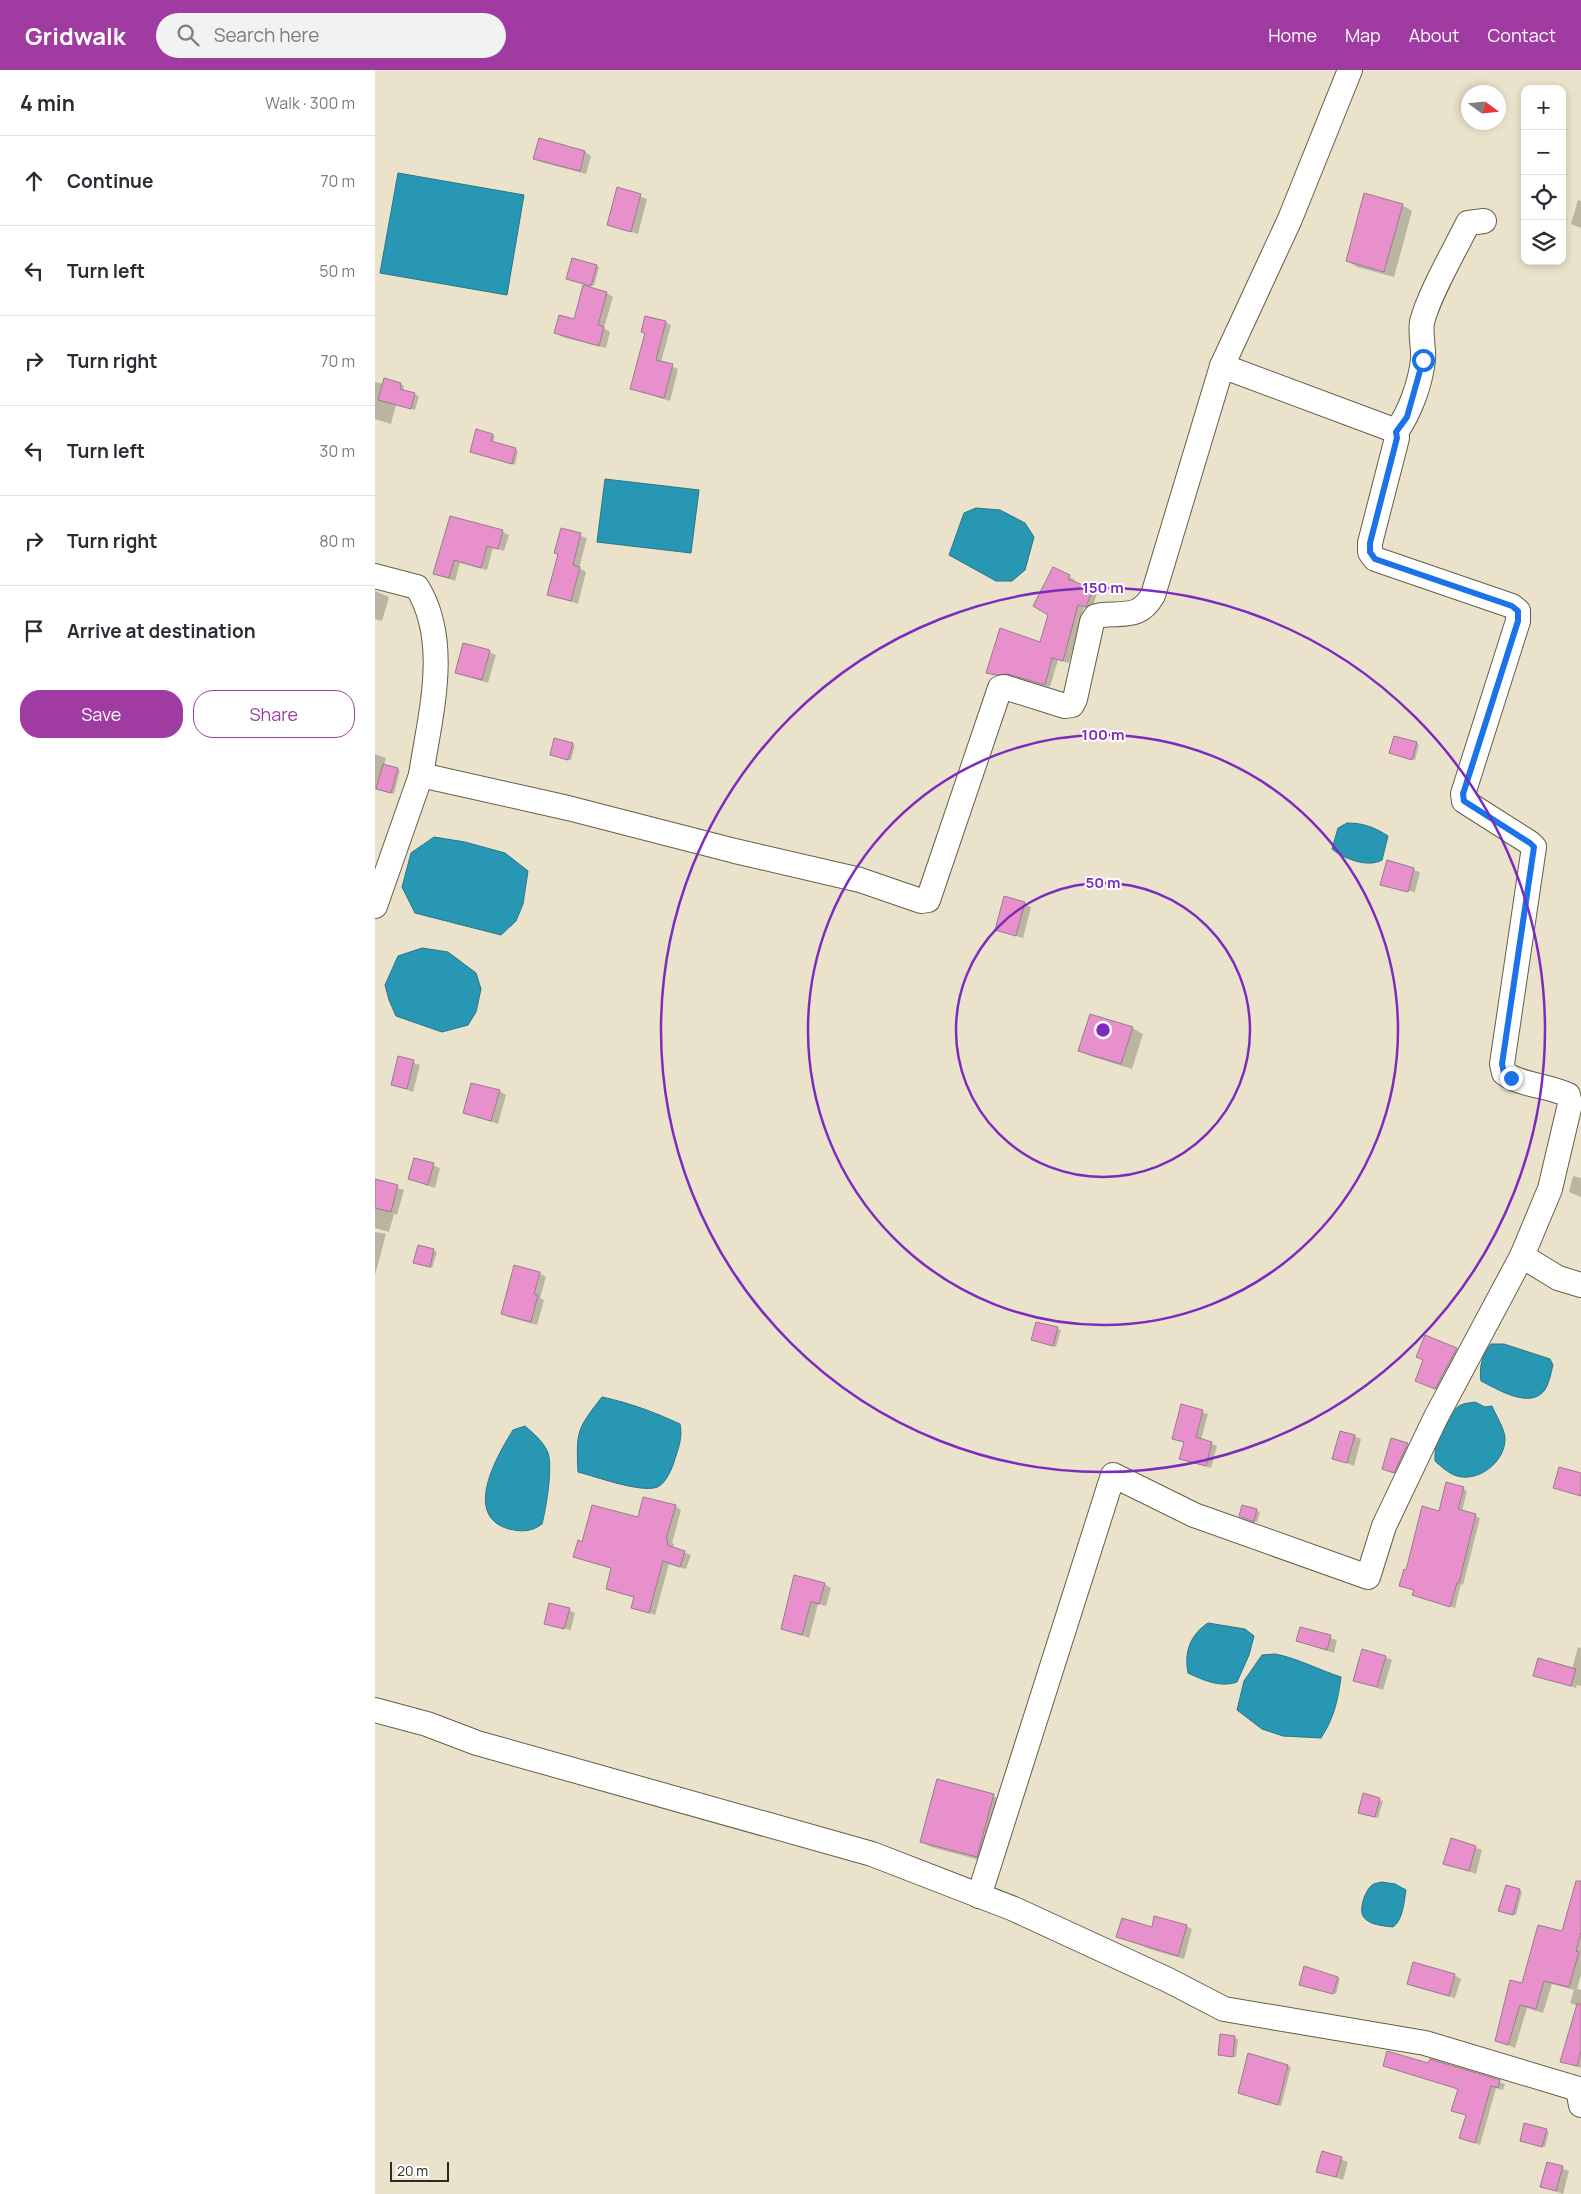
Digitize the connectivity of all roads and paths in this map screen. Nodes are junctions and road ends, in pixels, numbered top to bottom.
1 (1350, 70) edge
2 (1484, 221) dead end
3 (1222, 366) junction
4 (1396, 432) junction
5 (375, 576) edge
6 (421, 775) junction
7 (375, 906) edge
8 (1522, 1256) junction
9 (1581, 1285) edge
10 (375, 1710) edge
11 (979, 1896) junction
12 (1581, 2105) edge

1 - 3 street
2 - 4 street
3 - 4 street
3 - 6 street
4 - 8 street
5 - 6 street
6 - 7 street
8 - 9 street
8 - 11 street
10 - 11 street
11 - 12 street

